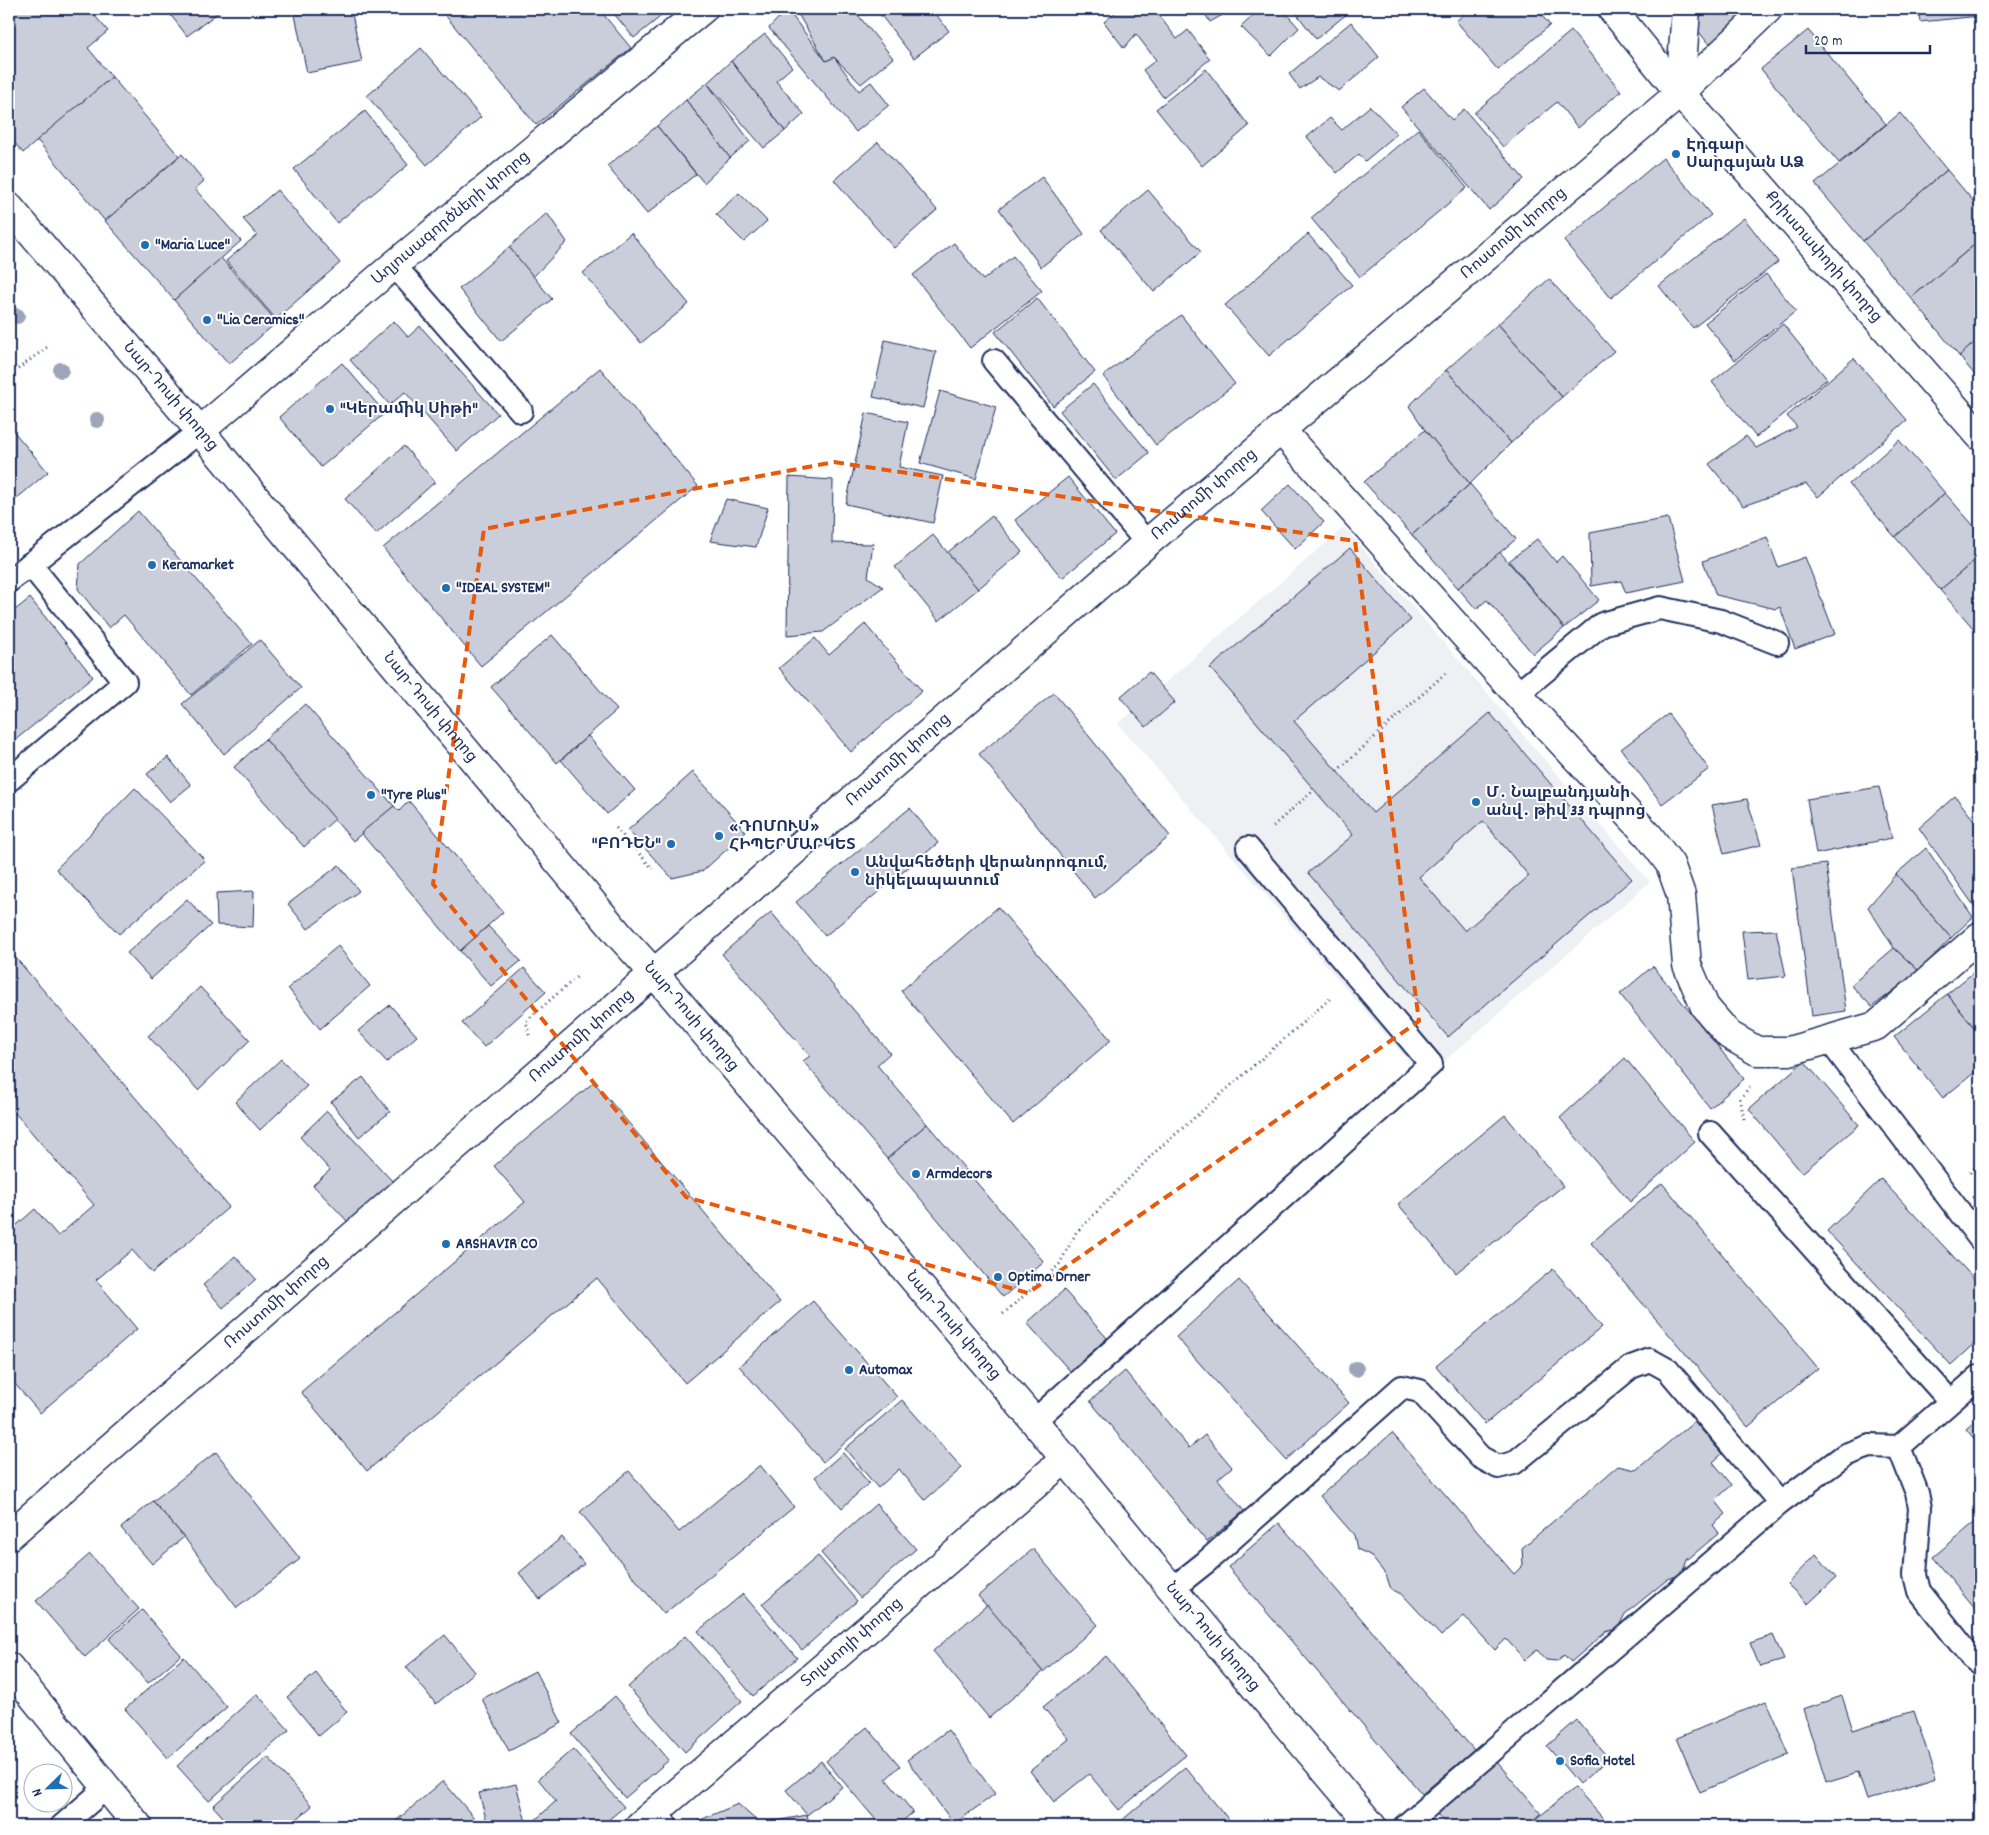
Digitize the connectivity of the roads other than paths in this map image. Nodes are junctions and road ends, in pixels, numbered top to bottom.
1 (703, 9) edge
2 (1612, 9) edge
3 (1686, 9) edge
4 (1768, 9) edge
5 (1680, 93) junction
6 (9, 207) edge
7 (394, 266) junction
8 (994, 361) dead end
9 (521, 411) dead end
10 (1280, 430) junction
11 (200, 431) junction
12 (1980, 436) edge
13 (1147, 543) junction
14 (30, 564) junction
15 (9, 581) edge
16 (1777, 643) dead end
17 (1517, 694) junction
18 (9, 780) edge
19 (1248, 848) road end
20 (1980, 936) edge
21 (654, 973) junction
22 (1829, 1040) junction
23 (1710, 1133) dead end
24 (1980, 1240) edge
25 (1980, 1376) edge
26 (1950, 1401) junction
27 (1034, 1421) junction
28 (1899, 1447) junction
29 (1065, 1459) junction
30 (1780, 1503) junction
31 (9, 1536) edge
32 (1172, 1589) junction
33 (1980, 1664) edge
34 (9, 1667) edge
35 (107, 1787) junction
36 (654, 1821) edge
37 (62, 1826) edge
38 (138, 1826) edge
39 (1372, 1826) edge
40 (1405, 1826) edge

1 - 7 street, Աղյուսագործների փողոց
2 - 5 street, Քրիստափորի փողոց
3 - 5 street
4 - 5 street, Ռոստոմի փողոց
5 - 10 street, Ռոստոմի փողոց
5 - 12 street, Քրիստափորի փողոց
6 - 11 street, Նար-Դոսի փողոց
7 - 9 lane
7 - 11 street, Աղյուսագործների փողոց
8 - 13 lane
10 - 13 street, Ռոստոմի փողոց
10 - 17 street
11 - 14 lane
11 - 21 street, Նար-Դոսի փողոց
13 - 21 street, Ռոստոմի փողոց
14 - 15 lane
14 - 18 lane
16 - 17 lane
17 - 22 street
19 - 27 lane
20 - 22 street
21 - 27 street, Նար-Դոսի փողոց
21 - 31 street, Ռոստոմի փողոց
22 - 24 lane
23 - 26 lane
25 - 26 lane
26 - 28 lane
27 - 29 street, Նար-Դոսի փողոց
28 - 30 lane
28 - 33 lane
29 - 32 street, Նար-Դոսի փողոց
29 - 36 street, Տոլստոյի փողոց
30 - 32 lane
30 - 40 lane
32 - 39 street, Նար-Դոսի փողոց
34 - 35 street
35 - 37 lane
35 - 38 street

